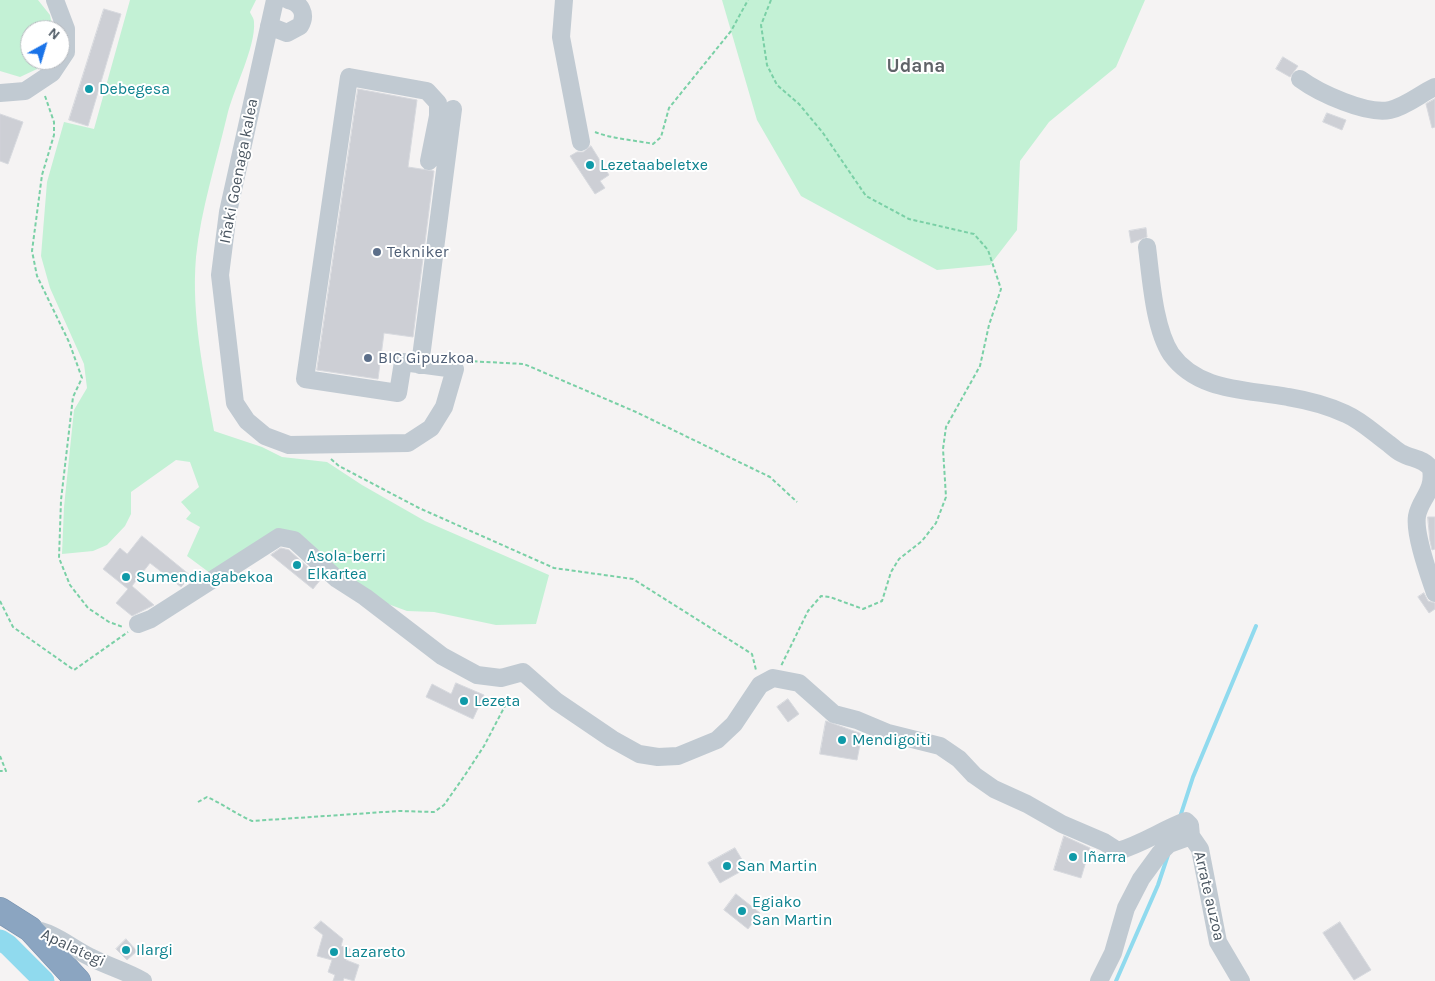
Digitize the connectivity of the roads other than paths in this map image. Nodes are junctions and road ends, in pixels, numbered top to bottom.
1 (56, 0) edge
2 (288, 0) edge
3 (564, 0) edge
4 (272, 13) edge
5 (1300, 79) dead end
6 (1435, 87) edge
7 (0, 93) edge
8 (453, 109) dead end
9 (579, 135) road end
10 (428, 161) dead end
11 (1147, 247) dead end
12 (420, 364) junction
13 (1435, 593) edge
14 (138, 624) road end
15 (1184, 827) junction
16 (0, 910) edge
17 (30, 929) junction
18 (78, 981) edge
19 (143, 981) edge
20 (1099, 981) edge
21 (1242, 981) edge

1 - 7 street
2 - 4 street
3 - 9 street
4 - 12 street, Iñaki Goenaga kalea
5 - 6 street
8 - 12 street
10 - 12 street
11 - 13 street
14 - 15 street
15 - 20 street, Arrate auzoa
15 - 21 street, Arrate auzoa
16 - 17 highway
17 - 18 highway
17 - 19 street, Apalategi

